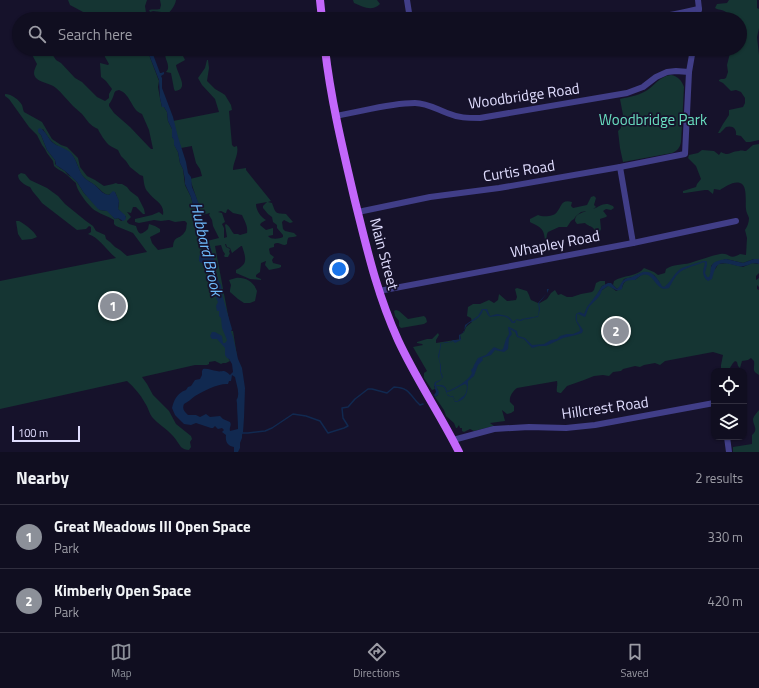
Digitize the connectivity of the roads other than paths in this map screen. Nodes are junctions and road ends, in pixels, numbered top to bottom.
1 (320, 0) edge
2 (407, 0) edge
3 (698, 0) edge
4 (699, 9) junction
5 (321, 12) edge
6 (409, 12) edge
7 (684, 12) edge
8 (698, 12) edge
9 (326, 56) edge
10 (692, 56) edge
11 (689, 72) junction
12 (335, 116) junction
13 (620, 167) junction
14 (358, 212) junction
15 (736, 221) dead end
16 (633, 243) junction
17 (379, 291) junction
18 (711, 404) edge
19 (453, 440) junction
20 (727, 440) edge
21 (459, 452) edge
22 (729, 452) edge

1 - 5 main road
2 - 6 street
3 - 4 street
4 - 7 street
4 - 8 street
9 - 12 main road, Main Street
10 - 11 street
11 - 12 street, Woodbridge Road
11 - 13 street, Curtis Road
12 - 14 main road, Main Street
13 - 14 street, Curtis Road
13 - 16 street
14 - 17 main road, Main Street
15 - 16 street, Whapley Road
16 - 17 street, Whapley Road
17 - 19 main road, Main Street
18 - 19 street, Hillcrest Road
19 - 21 main road, Main Street
20 - 22 street

